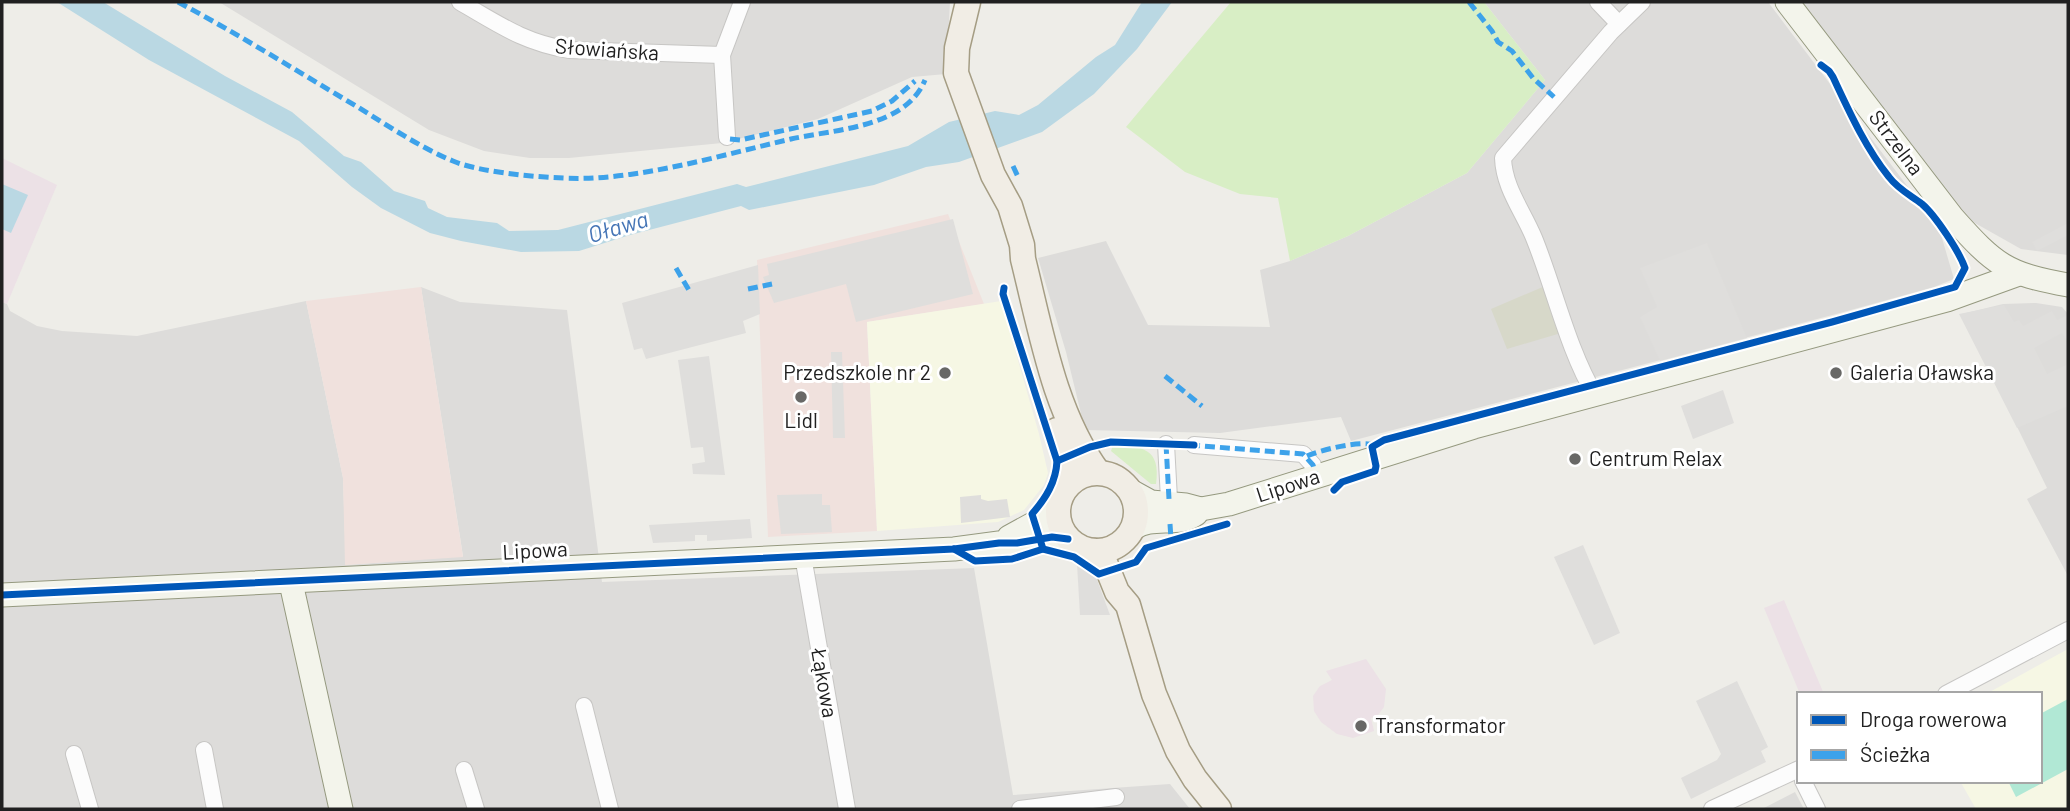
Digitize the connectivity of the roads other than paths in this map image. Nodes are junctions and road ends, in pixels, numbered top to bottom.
1 (460, 2) edge
2 (742, 2) edge
3 (968, 2) edge
4 (1598, 2) edge
5 (1642, 2) edge
6 (1787, 2) edge
7 (1615, 28) junction
8 (722, 55) junction
9 (727, 137) dead end
10 (993, 175) junction
11 (2019, 274) junction
12 (2068, 285) edge
13 (1595, 395) junction
14 (1167, 444) dead end
15 (1194, 445) dead end
16 (1098, 472) junction
17 (1316, 476) junction
18 (1131, 491) junction
19 (1064, 494) junction
20 (1169, 499) dead end
21 (1201, 509) junction
22 (1129, 534) junction
23 (1068, 539) junction
24 (999, 543) junction
25 (1095, 551) junction
26 (803, 556) junction
27 (291, 583) junction
28 (2, 595) edge
29 (1128, 605) junction
30 (2068, 630) edge
31 (1950, 692) edge
32 (584, 706) dead end
33 (205, 750) dead end
34 (74, 754) dead end
35 (464, 770) dead end
36 (1797, 775) edge
37 (1804, 783) edge
38 (1116, 797) dead end
39 (90, 809) edge
40 (215, 809) edge
41 (341, 809) edge
42 (476, 809) edge
43 (610, 809) edge
44 (847, 809) edge
45 (1020, 809) edge
46 (1219, 809) edge
47 (1712, 809) edge
48 (1817, 809) edge

1 - 8 street, Słowiańska
2 - 8 street
3 - 10 main road
4 - 7 street
5 - 7 street
6 - 11 street, Strzelna
7 - 13 street
8 - 9 street
10 - 16 main road
10 - 19 main road
11 - 12 street
11 - 13 street, Lipowa
13 - 17 street, Lipowa
14 - 20 street
15 - 17 street
16 - 18 main road
16 - 19 main road
17 - 21 street, Lipowa
18 - 21 street, Lipowa
18 - 22 main road
19 - 23 main road
19 - 24 street, Lipowa
21 - 22 street, Lipowa
22 - 25 main road
22 - 29 main road
23 - 24 street, Lipowa
23 - 25 main road
24 - 26 street, Lipowa
25 - 29 main road
26 - 27 street, Lipowa
26 - 44 street, Łąkowa
27 - 28 street, Lipowa
27 - 41 street
29 - 46 main road
30 - 31 street
32 - 43 street
33 - 40 street
34 - 39 street
35 - 42 street
36 - 47 street
37 - 48 street
38 - 45 street

